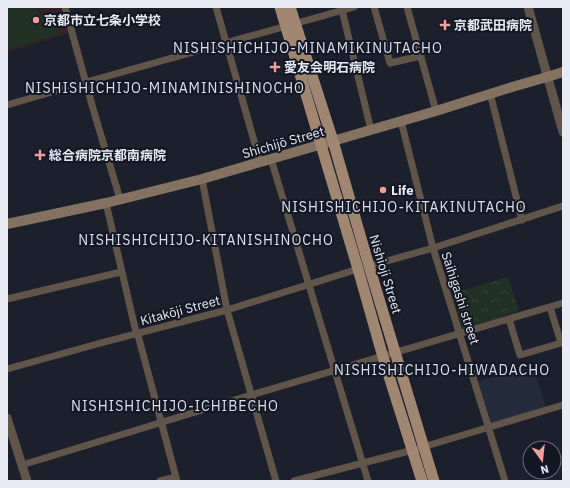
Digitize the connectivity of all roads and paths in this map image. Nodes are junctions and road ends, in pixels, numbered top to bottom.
1 (65, 7) edge
2 (216, 7) edge
3 (280, 7) edge
4 (290, 7) edge
5 (354, 7) edge
6 (374, 7) edge
7 (407, 7) edge
8 (528, 7) edge
9 (342, 10) junction
10 (291, 25) junction
11 (226, 43) junction
12 (421, 56) junction
13 (563, 72) edge
14 (547, 77) junction
15 (85, 82) junction
16 (490, 94) junction
17 (7, 105) edge
18 (436, 111) junction
19 (401, 121) junction
20 (371, 130) junction
21 (563, 132) edge
22 (333, 141) junction
23 (322, 145) junction
24 (271, 159) junction
25 (260, 162) junction
26 (202, 179) junction
27 (120, 199) junction
28 (106, 203) junction
29 (563, 206) edge
30 (522, 220) junction
31 (7, 224) edge
32 (433, 248) junction
33 (364, 267) junction
34 (121, 272) junction
35 (309, 284) junction
36 (7, 299) edge
37 (563, 303) edge
38 (550, 307) junction
39 (227, 310) junction
40 (509, 319) junction
41 (460, 333) junction
42 (137, 334) junction
43 (395, 353) junction
44 (383, 357) junction
45 (7, 370) edge
46 (335, 371) junction
47 (251, 395) junction
48 (563, 405) edge
49 (7, 418) edge
50 (161, 422) junction
51 (489, 427) junction
52 (418, 448) junction
53 (363, 463) junction
54 (22, 465) junction
55 (177, 479) edge
56 (27, 481) edge
57 (160, 481) edge
58 (276, 481) edge
59 (294, 481) edge
60 (368, 481) edge
61 (422, 481) edge
62 (434, 481) edge
63 (505, 481) edge

1 - 15 street
2 - 11 street
3 - 10 main road, Nishioji Street
4 - 10 main road, Nishioji Street
5 - 9 street
6 - 12 street
7 - 12 street
8 - 14 street
9 - 10 street
9 - 20 street
10 - 11 street
10 - 22 main road, Nishioji Street
10 - 23 main road, Nishioji Street
11 - 15 street
11 - 25 street
12 - 18 street
13 - 14 main road, Shichijō Street
14 - 16 main road, Shichijō Street
14 - 21 street
15 - 17 street
15 - 27 street
16 - 18 main road, Shichijō Street
16 - 30 street
18 - 19 main road, Shichijō Street
19 - 20 main road, Shichijō Street
19 - 32 street, Saihigashi street
20 - 22 main road, Shichijō Street
22 - 23 main road, Shichijō Street
22 - 33 main road, Nishioji Street
23 - 24 main road, Shichijō Street
23 - 33 main road, Nishioji Street
24 - 25 main road, Shichijō Street
24 - 35 street
25 - 26 main road, Shichijō Street
26 - 27 main road, Shichijō Street
26 - 39 street
27 - 28 main road, Shichijō Street
28 - 31 main road, Shichijō Street
28 - 34 street
29 - 30 street, Kitakōji Street
30 - 32 street, Kitakōji Street
32 - 33 street, Kitakōji Street
32 - 41 street, Saihigashi street
33 - 35 street, Kitakōji Street
33 - 43 main road, Nishioji Street
33 - 44 main road, Nishioji Street
34 - 36 street
34 - 42 street
35 - 39 street, Kitakōji Street
35 - 46 street
37 - 38 street
38 - 40 street
38 - 40 street
39 - 42 street, Kitakōji Street
39 - 47 street
40 - 41 street
41 - 43 street
41 - 51 street, Saihigashi street
42 - 45 street, Kitakōji Street
42 - 50 street
43 - 44 street
43 - 52 main road, Nishioji Street
44 - 46 street
44 - 52 main road, Nishioji Street
46 - 47 street
46 - 53 street
47 - 50 street
47 - 58 street
48 - 51 street
49 - 54 street
50 - 54 street
50 - 55 street
51 - 52 street
51 - 63 street, Saihigashi street
52 - 53 street
52 - 61 main road, Nishioji Street
52 - 62 main road, Nishioji Street
53 - 59 street
53 - 60 street
54 - 56 street
55 - 57 street

